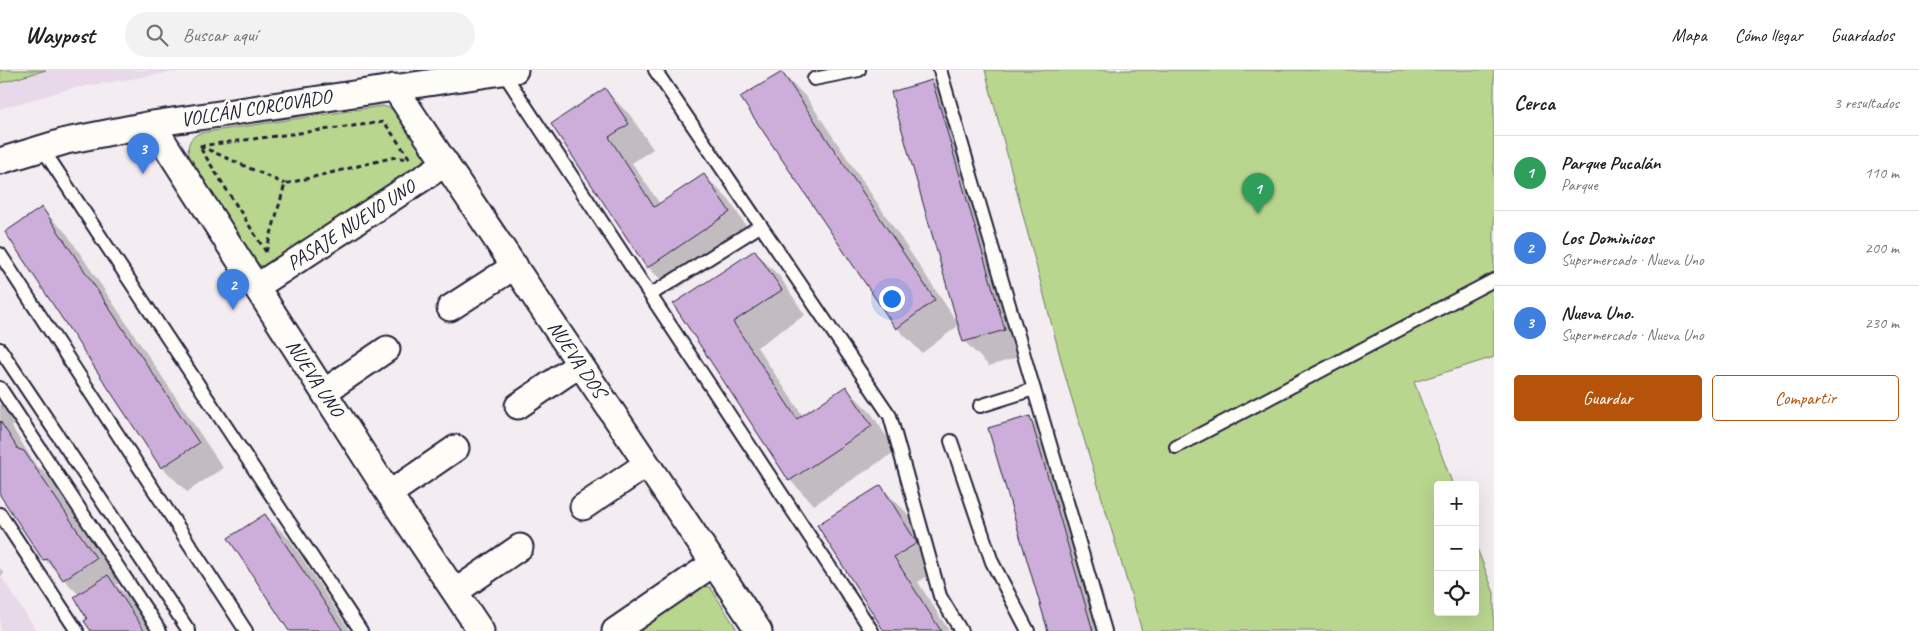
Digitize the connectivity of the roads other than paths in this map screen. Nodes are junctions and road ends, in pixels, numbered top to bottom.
1 (655, 70) edge
2 (859, 70) edge
3 (940, 70) edge
4 (509, 71) edge
5 (814, 78) dead end
6 (394, 87) junction
7 (152, 124) junction
8 (42, 148) junction
9 (0, 161) edge
10 (446, 163) junction
11 (760, 226) junction
12 (0, 254) edge
13 (515, 266) junction
14 (1494, 280) edge
15 (256, 287) junction
16 (650, 295) junction
17 (450, 308) dead end
18 (0, 349) edge
19 (387, 349) dead end
20 (580, 364) junction
21 (0, 388) edge
22 (1034, 389) junction
23 (324, 392) junction
24 (518, 406) dead end
25 (980, 406) dead end
26 (951, 441) dead end
27 (1176, 447) dead end
28 (456, 448) dead end
29 (647, 464) junction
30 (389, 494) junction
31 (583, 507) dead end
32 (0, 514) edge
33 (520, 547) dead end
34 (714, 564) junction
35 (455, 592) junction
36 (76, 631) edge
37 (160, 631) edge
38 (188, 631) edge
39 (246, 631) edge
40 (361, 631) edge
41 (481, 631) edge
42 (615, 631) edge
43 (759, 631) edge
44 (872, 631) edge
45 (961, 631) edge
46 (1028, 631) edge
47 (1105, 631) edge

1 - 11 lane
2 - 5 lane
3 - 22 lane
4 - 6 street, VOLCÁN CORCOVADO
4 - 16 lane
6 - 7 street, VOLCÁN CORCOVADO
6 - 10 street, NUEVA DOS
7 - 8 street, VOLCÁN CORCOVADO
7 - 15 street, NUEVA UNO
8 - 9 street, VOLCÁN CORCOVADO
8 - 40 lane
10 - 13 street, NUEVA DOS
10 - 15 street, PASAJE NUEVO UNO
11 - 16 lane
11 - 45 lane
12 - 39 lane
13 - 17 street
13 - 20 street, NUEVA DOS
14 - 27 lane
15 - 23 street, NUEVA UNO
16 - 44 lane
18 - 38 lane
19 - 23 street
20 - 24 street
20 - 29 street, NUEVA DOS
21 - 37 lane
22 - 25 lane
22 - 47 lane
23 - 30 street, NUEVA UNO
26 - 46 lane
28 - 30 street
29 - 31 street
29 - 34 street, NUEVA DOS
30 - 35 street, NUEVA UNO
32 - 36 lane
33 - 35 street
34 - 42 street
34 - 43 street, NUEVA DOS
35 - 41 street, NUEVA UNO

